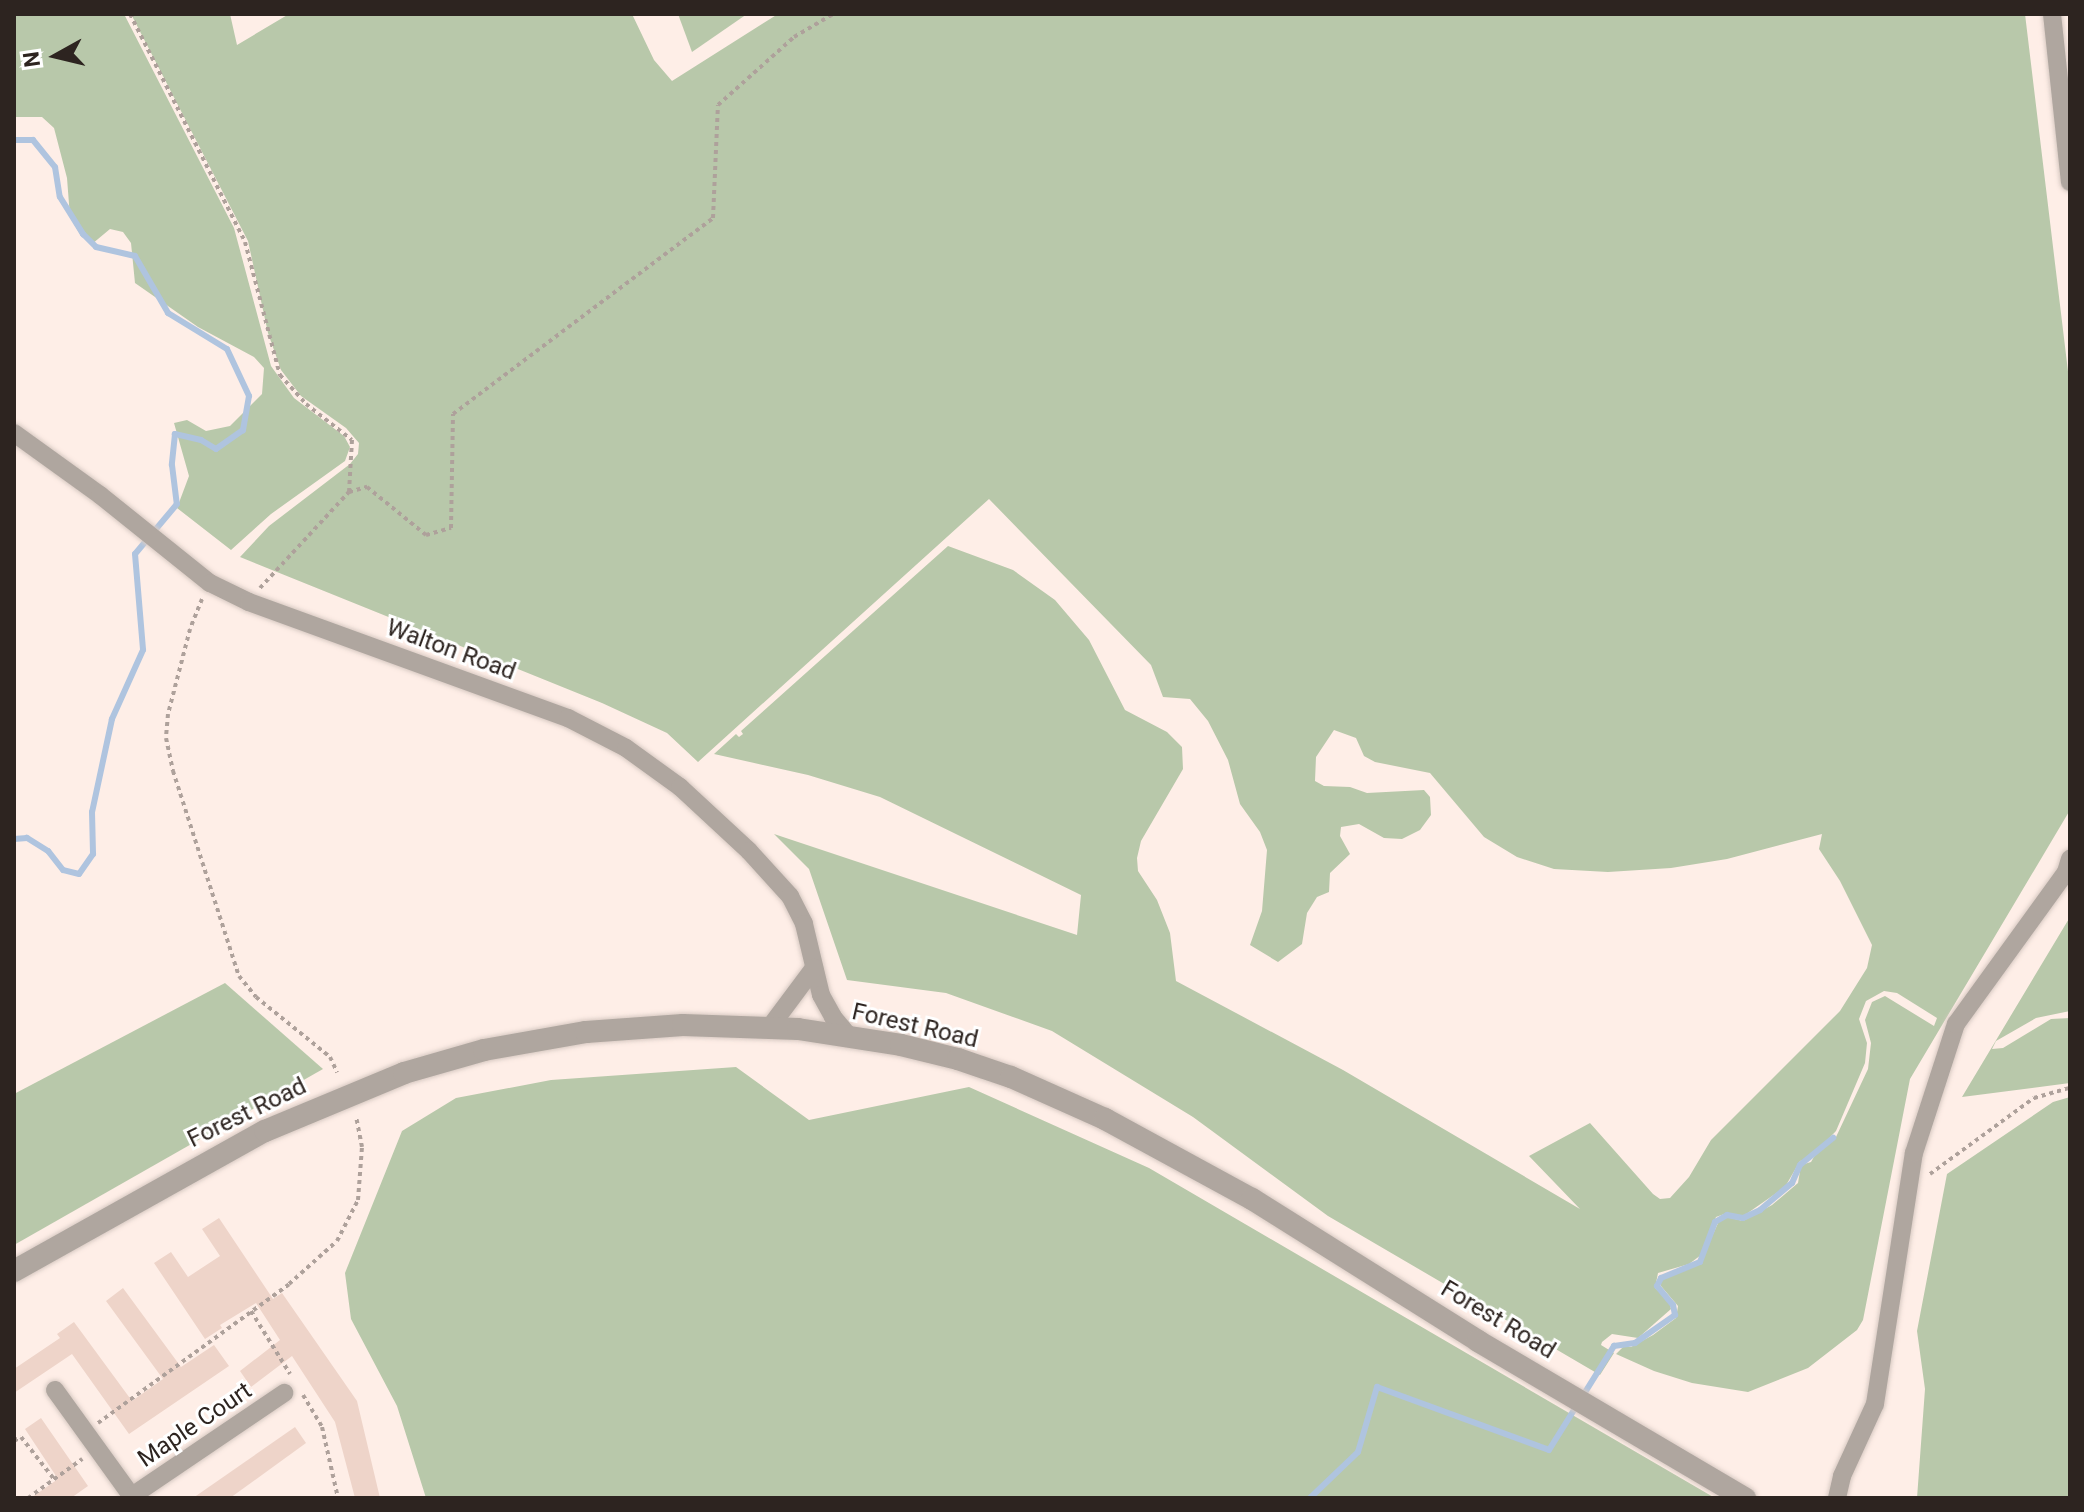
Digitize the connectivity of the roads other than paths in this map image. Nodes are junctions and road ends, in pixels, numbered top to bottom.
1 (2052, 14) edge
2 (2070, 182) edge
3 (14, 433) edge
4 (2070, 859) edge
5 (814, 968) junction
6 (770, 1027) junction
7 (850, 1037) junction
8 (14, 1271) edge
9 (55, 1390) dead end
10 (284, 1393) dead end
11 (133, 1497) edge
12 (1835, 1497) edge
13 (1745, 1498) edge

1 - 2 street
3 - 5 street, Walton Road
4 - 12 street
5 - 6 street
5 - 7 street, Walton Road
6 - 7 street, Forest Road
6 - 8 street, Forest Road
7 - 13 street, Forest Road
9 - 11 street, Maple Court
10 - 11 street, Maple Court

